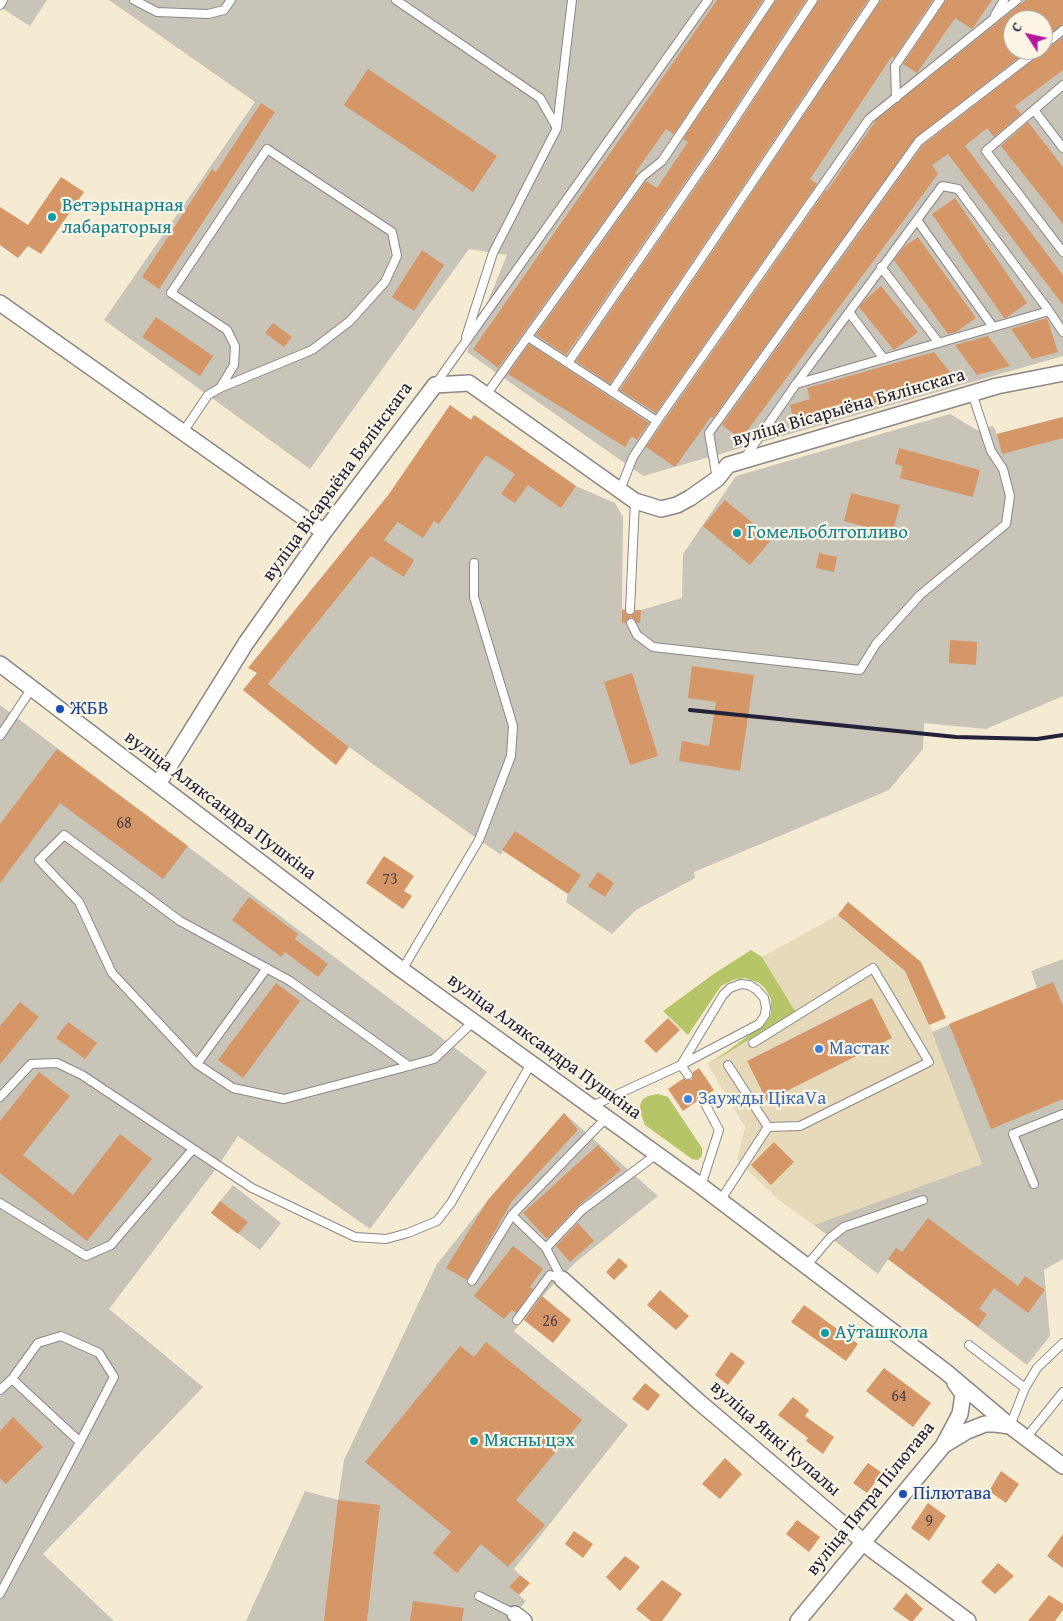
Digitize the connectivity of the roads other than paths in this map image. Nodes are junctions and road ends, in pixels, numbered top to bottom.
1 (3, 0) edge
2 (134, 0) edge
3 (231, 0) edge
4 (396, 0) edge
5 (572, 0) edge
6 (708, 0) edge
7 (770, 0) edge
8 (813, 0) edge
9 (875, 0) edge
10 (940, 0) edge
11 (1004, 0) edge
12 (1017, 0) edge
13 (0, 5) edge
14 (991, 21) junction
15 (1063, 30) edge
16 (1053, 38) edge
17 (1025, 60) edge
18 (1063, 85) edge
19 (896, 98) junction
20 (1034, 110) junction
21 (557, 128) junction
22 (1063, 148) edge
23 (917, 220) junction
24 (1063, 252) edge
25 (882, 268) junction
26 (0, 303) edge
27 (1049, 311) junction
28 (849, 312) junction
29 (993, 327) junction
30 (1063, 332) edge
31 (528, 336) junction
32 (939, 343) junction
33 (463, 346) junction
34 (884, 359) junction
35 (568, 363) junction
36 (1063, 372) edge
37 (796, 384) junction
38 (435, 385) junction
39 (220, 388) junction
40 (612, 391) junction
41 (972, 393) junction
42 (486, 394) junction
43 (657, 420) junction
44 (183, 432) junction
45 (742, 460) junction
46 (717, 479) junction
47 (620, 490) junction
48 (635, 501) junction
49 (324, 532) junction
50 (474, 563) dead end
51 (630, 610) dead end
52 (631, 623) dead end
53 (0, 664) edge
54 (32, 688) junction
55 (0, 736) edge
56 (158, 784) junction
57 (266, 968) junction
58 (402, 970) junction
59 (474, 1021) junction
60 (753, 1043) dead end
61 (532, 1062) junction
62 (197, 1064) junction
63 (681, 1065) junction
64 (728, 1065) dead end
65 (409, 1066) junction
66 (688, 1076) dead end
67 (0, 1097) edge
68 (702, 1098) dead end
69 (592, 1106) junction
70 (1063, 1114) edge
71 (607, 1117) junction
72 (768, 1127) junction
73 (193, 1149) junction
74 (657, 1154) junction
75 (1034, 1184) dead end
76 (701, 1186) junction
77 (923, 1200) dead end
78 (720, 1201) junction
79 (0, 1203) edge
80 (512, 1215) junction
81 (546, 1248) junction
82 (806, 1266) junction
83 (562, 1279) junction
84 (472, 1281) dead end
85 (517, 1320) dead end
86 (1063, 1343) edge
87 (969, 1345) dead end
88 (946, 1372) junction
89 (12, 1379) junction
90 (1025, 1388) junction
91 (0, 1390) edge
92 (1063, 1392) edge
93 (1010, 1426) junction
94 (1026, 1438) junction
95 (80, 1442) junction
96 (943, 1446) junction
97 (1063, 1466) edge
98 (864, 1542) junction
99 (0, 1594) edge
100 (479, 1596) dead end
101 (519, 1618) edge
102 (798, 1621) edge
103 (968, 1621) edge

1 - 13 lane
2 - 3 lane
4 - 21 lane
5 - 21 lane
6 - 33 lane
7 - 31 lane
8 - 35 lane
9 - 40 lane
10 - 19 lane
11 - 14 lane
12 - 14 lane
14 - 19 lane
15 - 16 lane
17 - 46 lane
18 - 20 lane
19 - 43 lane
20 - 22 lane
20 - 24 lane
21 - 33 lane
23 - 25 lane
23 - 27 lane
23 - 29 lane
25 - 28 lane
25 - 32 lane
26 - 44 street
27 - 29 lane
27 - 30 lane
28 - 34 lane
28 - 37 lane
29 - 32 lane
31 - 35 lane
31 - 42 lane
32 - 34 lane
33 - 38 lane
34 - 37 lane
35 - 40 lane
36 - 41 street, вуліца Вісарыёна Бялінскага
37 - 45 lane
38 - 42 street, вуліца Вісарыёна Бялінскага
38 - 49 street, вуліца Вісарыёна Бялінскага
39 - 39 lane
39 - 44 lane
40 - 43 lane
41 - 45 street, вуліца Вісарыёна Бялінскага
41 - 52 lane
42 - 47 street, вуліца Вісарыёна Бялінскага
43 - 47 lane
44 - 49 street
45 - 46 street, вуліца Вісарыёна Бялінскага
46 - 48 street, вуліца Вісарыёна Бялінскага
47 - 48 street, вуліца Вісарыёна Бялінскага
48 - 51 lane
49 - 56 street, вуліца Вісарыёна Бялінскага
50 - 58 lane
53 - 54 street, вуліца Аляксандра Пушкіна
54 - 55 lane
54 - 56 street, вуліца Аляксандра Пушкіна
56 - 58 street, вуліца Аляксандра Пушкіна
57 - 62 lane
57 - 62 lane
57 - 65 lane
58 - 59 street, вуліца Аляксандра Пушкіна
59 - 61 street, вуліца Аляксандра Пушкіна
59 - 65 lane
60 - 72 lane
61 - 69 street, вуліца Аляксандра Пушкіна
61 - 73 lane
62 - 65 lane
63 - 63 lane
63 - 66 lane
63 - 69 lane
64 - 72 lane
67 - 73 lane
68 - 76 lane
69 - 71 street, вуліца Аляксандра Пушкіна
70 - 75 lane
71 - 74 street, вуліца Аляксандра Пушкіна
71 - 80 lane
72 - 78 lane
73 - 79 lane
74 - 76 street, вуліца Аляксандра Пушкіна
74 - 81 lane
76 - 78 street, вуліца Аляксандра Пушкіна
77 - 82 lane
78 - 82 street, вуліца Аляксандра Пушкіна
80 - 81 lane
80 - 84 lane
81 - 83 lane
82 - 88 street, вуліца Аляксандра Пушкіна
83 - 85 lane
83 - 98 street, вуліца Янкі Купалы
86 - 90 lane
87 - 90 lane
88 - 93 street, вуліца Аляксандра Пушкіна
88 - 96 street, вуліца Пятра Пілютава
89 - 91 lane
89 - 95 lane
89 - 95 lane
90 - 93 lane
92 - 94 lane
93 - 94 street, вуліца Аляксандра Пушкіна
93 - 96 street
94 - 97 street, вуліца Аляксандра Пушкіна
95 - 99 lane
96 - 98 street, вуліца Пятра Пілютава
98 - 102 street, вуліца Пятра Пілютава
98 - 103 street, вуліца Янкі Купалы
100 - 101 lane

